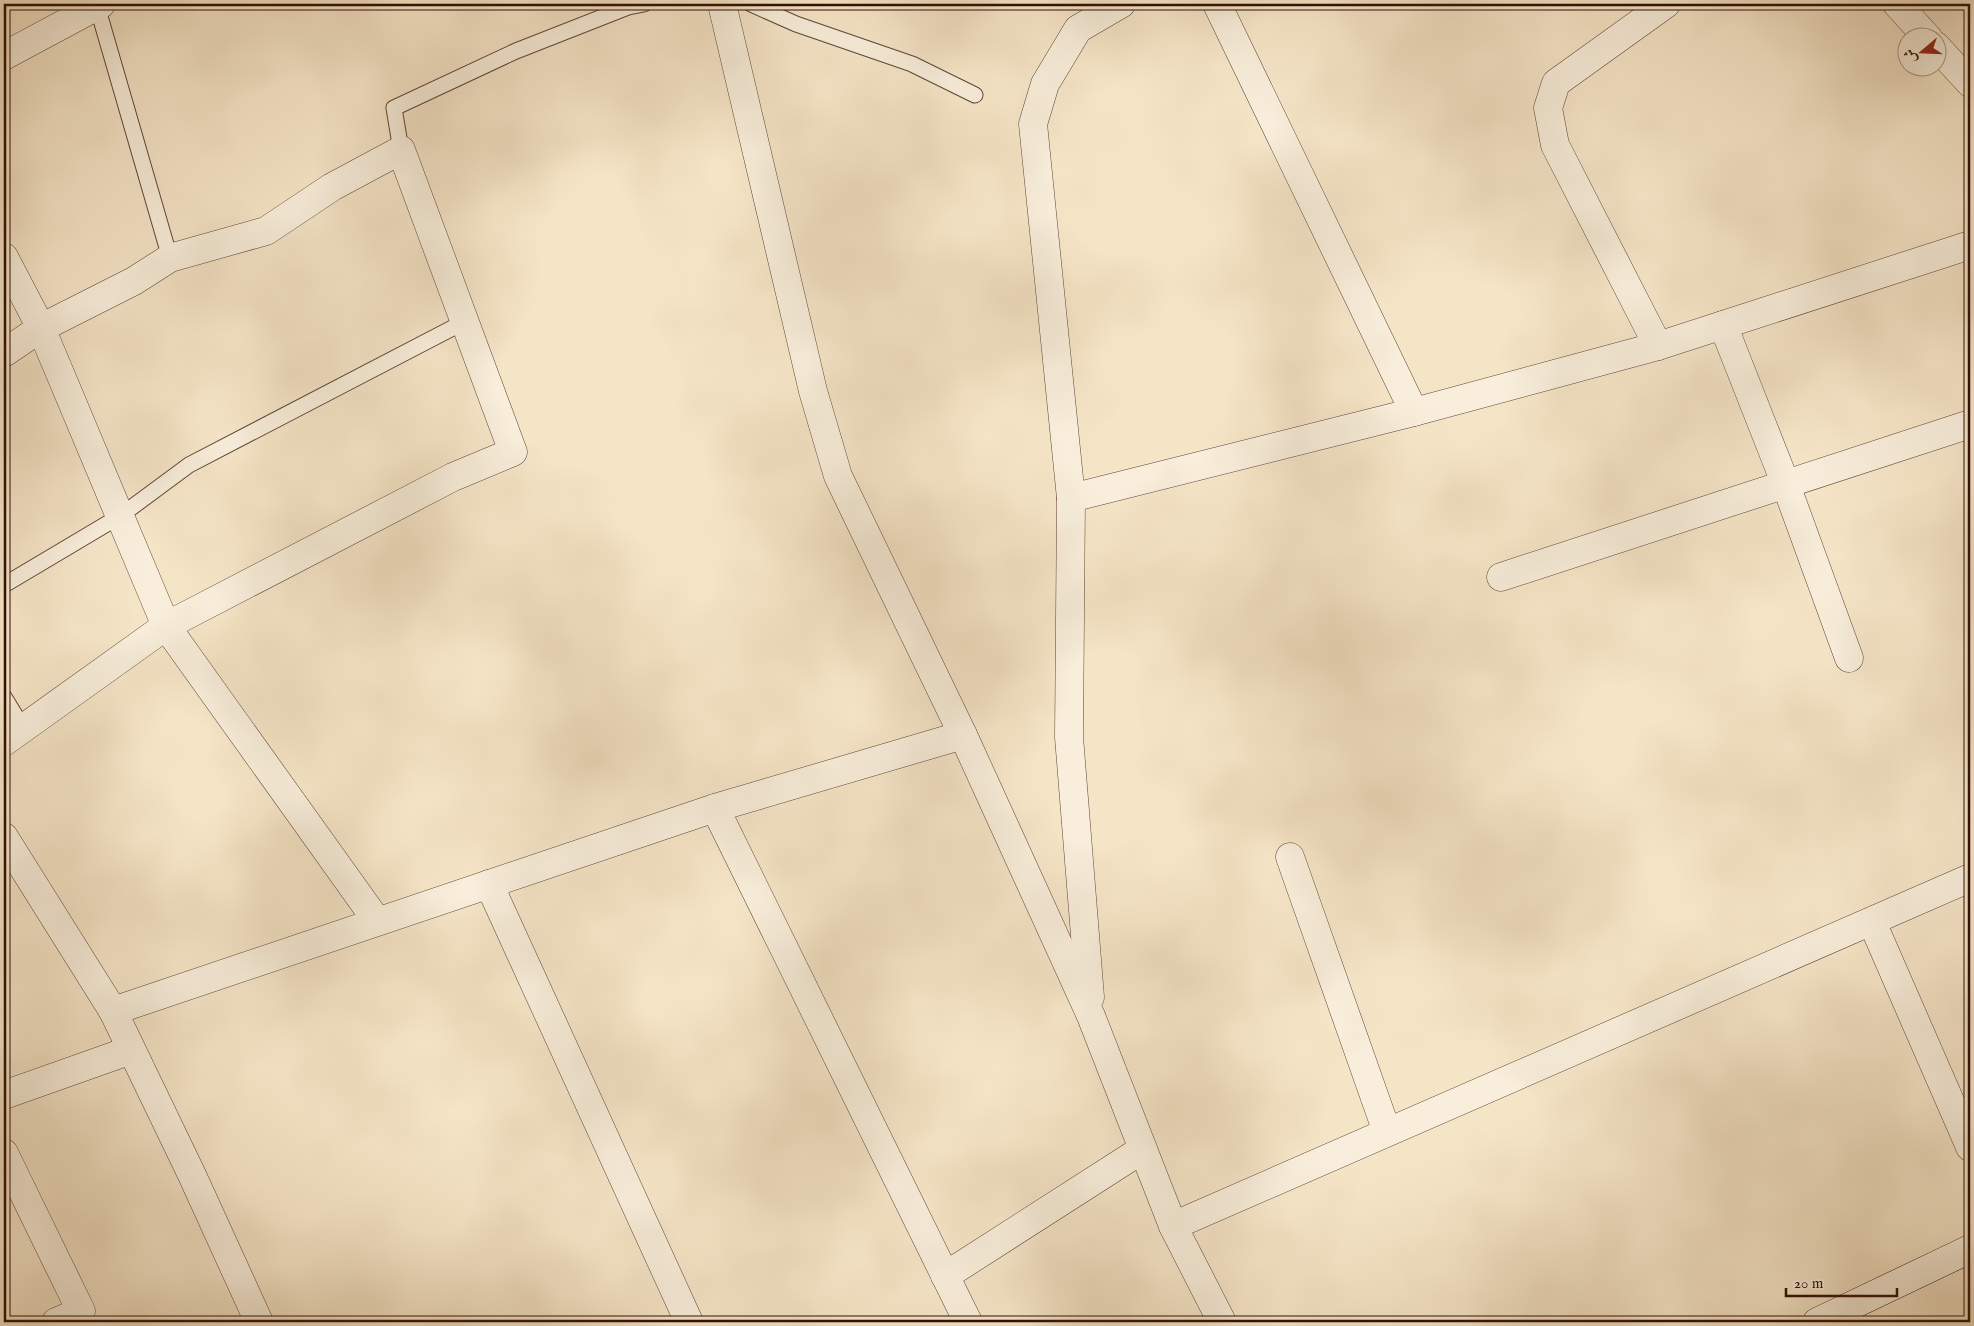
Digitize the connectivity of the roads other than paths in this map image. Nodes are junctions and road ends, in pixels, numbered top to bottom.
1 (644, 4) edge
2 (722, 4) edge
3 (751, 4) edge
4 (1121, 4) edge
5 (1217, 4) edge
6 (1666, 4) edge
7 (1897, 4) edge
8 (99, 5) edge
9 (1919, 28) edge
10 (4, 56) edge
11 (1946, 57) edge
12 (1970, 83) edge
13 (975, 96) dead end
14 (401, 150) junction
15 (1970, 245) edge
16 (4, 256) edge
17 (170, 258) junction
18 (464, 322) junction
19 (1723, 325) junction
20 (42, 328) junction
21 (1658, 346) junction
22 (4, 353) edge
23 (1414, 412) junction
24 (1970, 424) edge
25 (1786, 485) junction
26 (1070, 498) junction
27 (120, 516) junction
28 (1501, 577) dead end
29 (4, 585) edge
30 (166, 626) junction
31 (1849, 658) dead end
32 (4, 698) edge
33 (14, 735) edge
34 (963, 735) junction
35 (715, 808) junction
36 (4, 837) edge
37 (1290, 857) dead end
38 (1970, 878) edge
39 (489, 884) junction
40 (377, 922) junction
41 (1872, 922) junction
42 (112, 1011) junction
43 (1091, 1016) junction
44 (131, 1050) junction
45 (4, 1095) edge
46 (1387, 1132) junction
47 (1970, 1147) edge
48 (1143, 1148) junction
49 (4, 1153) edge
50 (1172, 1226) junction
51 (1970, 1249) edge
52 (945, 1276) junction
53 (56, 1322) edge
54 (259, 1322) edge
55 (689, 1322) edge
56 (968, 1322) edge
57 (1222, 1322) edge
58 (1817, 1322) edge

1 - 14 lane
2 - 34 street
3 - 13 lane
4 - 26 street
5 - 23 street
6 - 21 street
7 - 9 street
8 - 10 street
8 - 17 lane
11 - 12 street
14 - 17 street
14 - 18 street
15 - 19 street
16 - 20 street
17 - 20 street
18 - 27 lane
18 - 30 street
19 - 21 street
19 - 25 street
20 - 22 street
20 - 27 street
21 - 23 street
23 - 26 street
24 - 25 street
25 - 28 street
25 - 31 street
26 - 43 street
27 - 29 lane
27 - 30 street
30 - 33 street
30 - 40 street
32 - 33 lane
34 - 35 street
34 - 43 street
35 - 39 street
35 - 52 street
36 - 42 street
37 - 46 street
38 - 41 street
39 - 40 street
39 - 55 street
40 - 42 street
41 - 46 street
41 - 47 street
42 - 44 street
43 - 48 street
44 - 45 street
44 - 54 street
46 - 50 street
48 - 50 street
48 - 52 street
49 - 53 street
50 - 57 street
51 - 58 street
52 - 56 street

